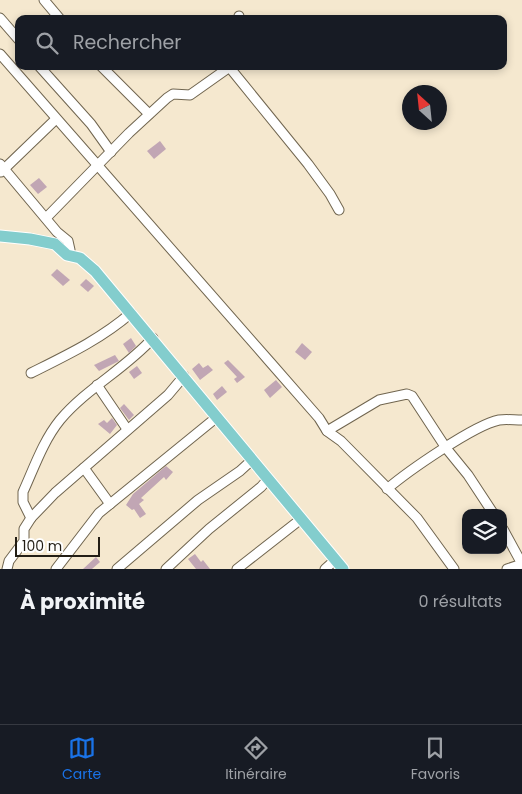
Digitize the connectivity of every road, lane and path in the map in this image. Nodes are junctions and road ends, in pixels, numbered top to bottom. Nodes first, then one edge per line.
1 (44, 0) edge
2 (57, 15) edge
3 (0, 18) edge
4 (15, 35) edge
5 (1, 58) edge
6 (43, 70) edge
7 (105, 70) edge
8 (226, 70) edge
9 (232, 70) edge
10 (149, 114) junction
11 (56, 119) junction
12 (111, 152) junction
13 (98, 166) junction
14 (1, 169) edge
15 (339, 210) dead end
16 (46, 218) junction
17 (0, 236) edge
18 (67, 255) junction
19 (131, 313) junction
20 (153, 338) junction
21 (31, 373) dead end
22 (184, 376) junction
23 (97, 385) junction
24 (217, 417) junction
25 (522, 420) edge
26 (127, 429) junction
27 (327, 431) junction
28 (446, 448) junction
29 (252, 460) junction
30 (84, 468) junction
31 (268, 479) junction
32 (387, 489) junction
33 (110, 504) junction
34 (490, 509) edge
35 (31, 518) junction
36 (301, 519) junction
37 (507, 536) edge
38 (339, 564) edge
39 (522, 564) edge
40 (7, 569) edge
41 (56, 569) edge
42 (117, 569) edge
43 (166, 569) edge
44 (237, 569) edge
45 (325, 569) edge
46 (454, 569) edge
47 (508, 569) edge

1 - 2 street
3 - 4 street
5 - 11 street
6 - 12 street
7 - 10 street
8 - 10 street
9 - 15 street
10 - 12 street
11 - 13 street
11 - 14 street
12 - 13 street
13 - 16 street
13 - 27 street
14 - 16 street
16 - 18 street
17 - 18 main road
18 - 19 main road
19 - 20 main road
19 - 21 street
20 - 22 main road
20 - 23 street
22 - 24 main road
22 - 26 street
23 - 26 street
23 - 35 street
24 - 29 main road
24 - 33 street
25 - 28 street
26 - 30 street
27 - 28 street
27 - 32 street
28 - 32 street
28 - 34 street
29 - 31 main road
29 - 42 street
30 - 33 street
30 - 35 street
31 - 36 main road
31 - 43 street
32 - 46 street
33 - 41 street
35 - 40 street
36 - 38 main road
36 - 44 street
37 - 39 street
38 - 45 street
39 - 47 street

